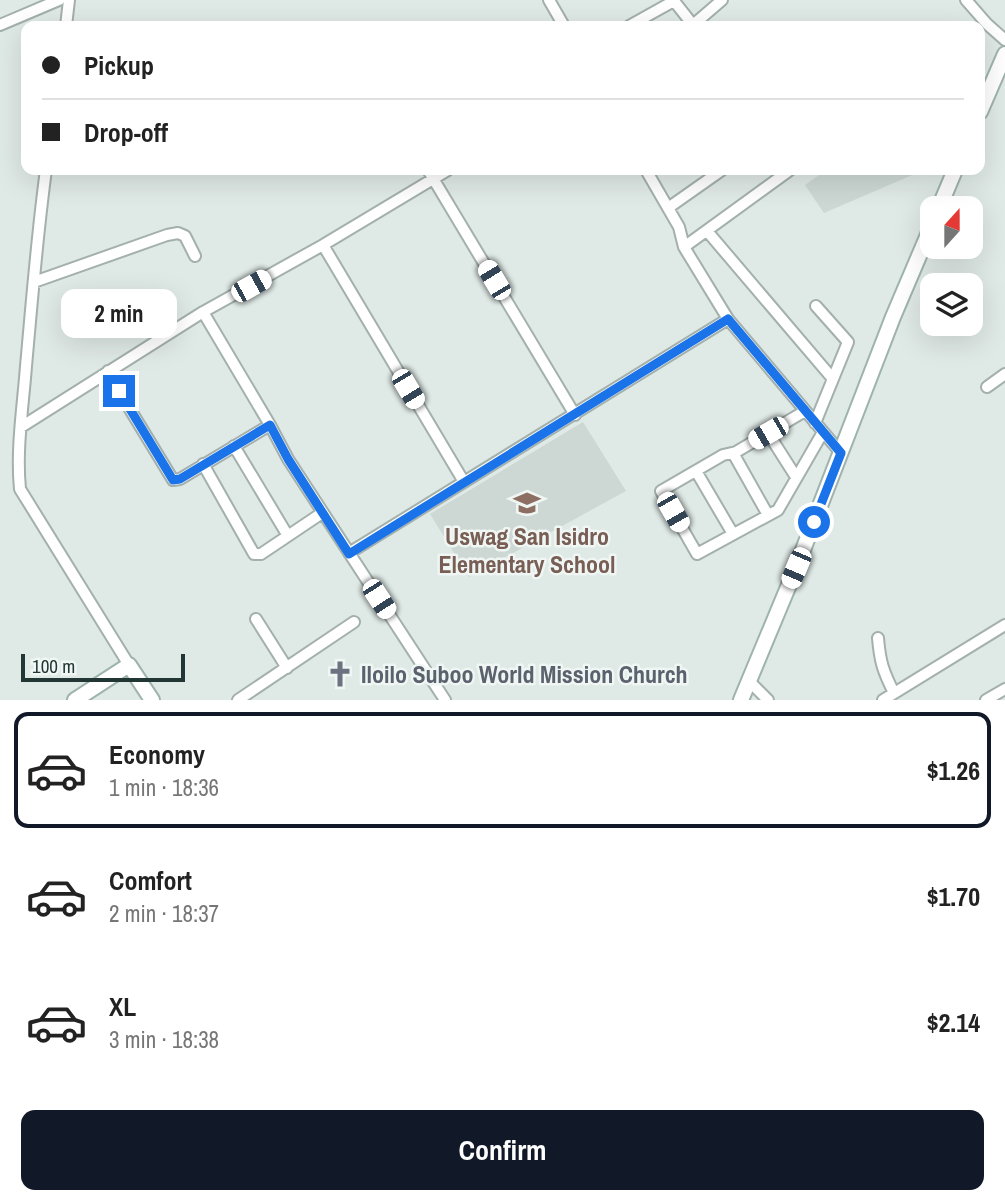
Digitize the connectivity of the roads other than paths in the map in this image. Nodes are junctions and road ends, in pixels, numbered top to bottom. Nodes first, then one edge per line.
1 (59, 0) edge
2 (69, 0) edge
3 (549, 0) edge
4 (722, 0) edge
5 (966, 0) edge
6 (66, 21) edge
7 (561, 21) edge
8 (638, 21) edge
9 (689, 21) edge
10 (699, 21) edge
11 (984, 21) edge
12 (985, 23) edge
13 (0, 25) edge
14 (1005, 40) edge
15 (1005, 54) edge
16 (985, 100) edge
17 (45, 175) edge
18 (428, 175) edge
19 (431, 175) edge
20 (649, 175) edge
21 (715, 175) edge
22 (783, 175) edge
23 (953, 175) edge
24 (944, 196) edge
25 (668, 208) junction
26 (707, 231) junction
27 (323, 244) junction
28 (684, 247) junction
29 (920, 254) edge
30 (195, 256) dead end
31 (34, 282) junction
32 (816, 306) dead end
33 (203, 312) junction
34 (728, 319) junction
35 (108, 371) junction
36 (1005, 374) edge
37 (833, 379) junction
38 (987, 387) dead end
39 (805, 411) junction
40 (575, 415) junction
41 (815, 423) junction
42 (270, 425) junction
43 (21, 427) junction
44 (823, 432) junction
45 (768, 433) junction
46 (234, 446) junction
47 (733, 453) junction
48 (841, 453) junction
49 (203, 464) junction
50 (696, 471) junction
51 (796, 477) junction
52 (464, 482) junction
53 (322, 513) junction
54 (768, 515) junction
55 (733, 534) junction
56 (288, 536) junction
57 (349, 554) junction
58 (256, 619) dead end
59 (354, 622) dead end
60 (1005, 625) edge
61 (878, 638) dead end
62 (128, 665) junction
63 (287, 668) junction
64 (748, 681) junction
65 (1005, 689) edge
66 (894, 693) junction
67 (442, 699) edge
68 (75, 700) edge
69 (152, 700) edge
70 (238, 700) edge
71 (741, 700) edge
72 (768, 700) edge
73 (883, 700) edge
74 (986, 700) edge

1 - 13 street
2 - 6 street
3 - 7 street
4 - 10 street
5 - 11 street
8 - 9 street
12 - 14 street
15 - 16 street
17 - 31 street
18 - 27 street
19 - 40 street
20 - 25 street
21 - 25 street
22 - 26 street
23 - 24 street
25 - 28 street
26 - 28 street
26 - 37 street
27 - 33 street
27 - 52 street
28 - 34 street
29 - 48 street
30 - 31 street
31 - 43 street
32 - 37 street
33 - 35 street
33 - 42 street
34 - 39 street
34 - 40 street
35 - 43 street
35 - 49 street
36 - 38 street
37 - 41 street
39 - 41 street
39 - 45 street
40 - 52 street
41 - 44 street
42 - 46 street
42 - 53 street
43 - 62 street
44 - 48 street
44 - 51 street
45 - 47 street
45 - 51 street
46 - 49 street
46 - 56 street
47 - 50 street
47 - 54 street
48 - 64 street
49 - 56 street
50 - 55 street
50 - 55 street
51 - 54 street
52 - 57 street
53 - 56 street
53 - 57 street
54 - 55 street
57 - 67 street
58 - 63 street
59 - 63 street
60 - 66 street
61 - 66 street
62 - 68 street
62 - 69 street
63 - 70 street
64 - 71 street
64 - 72 street
65 - 74 street
66 - 73 street

